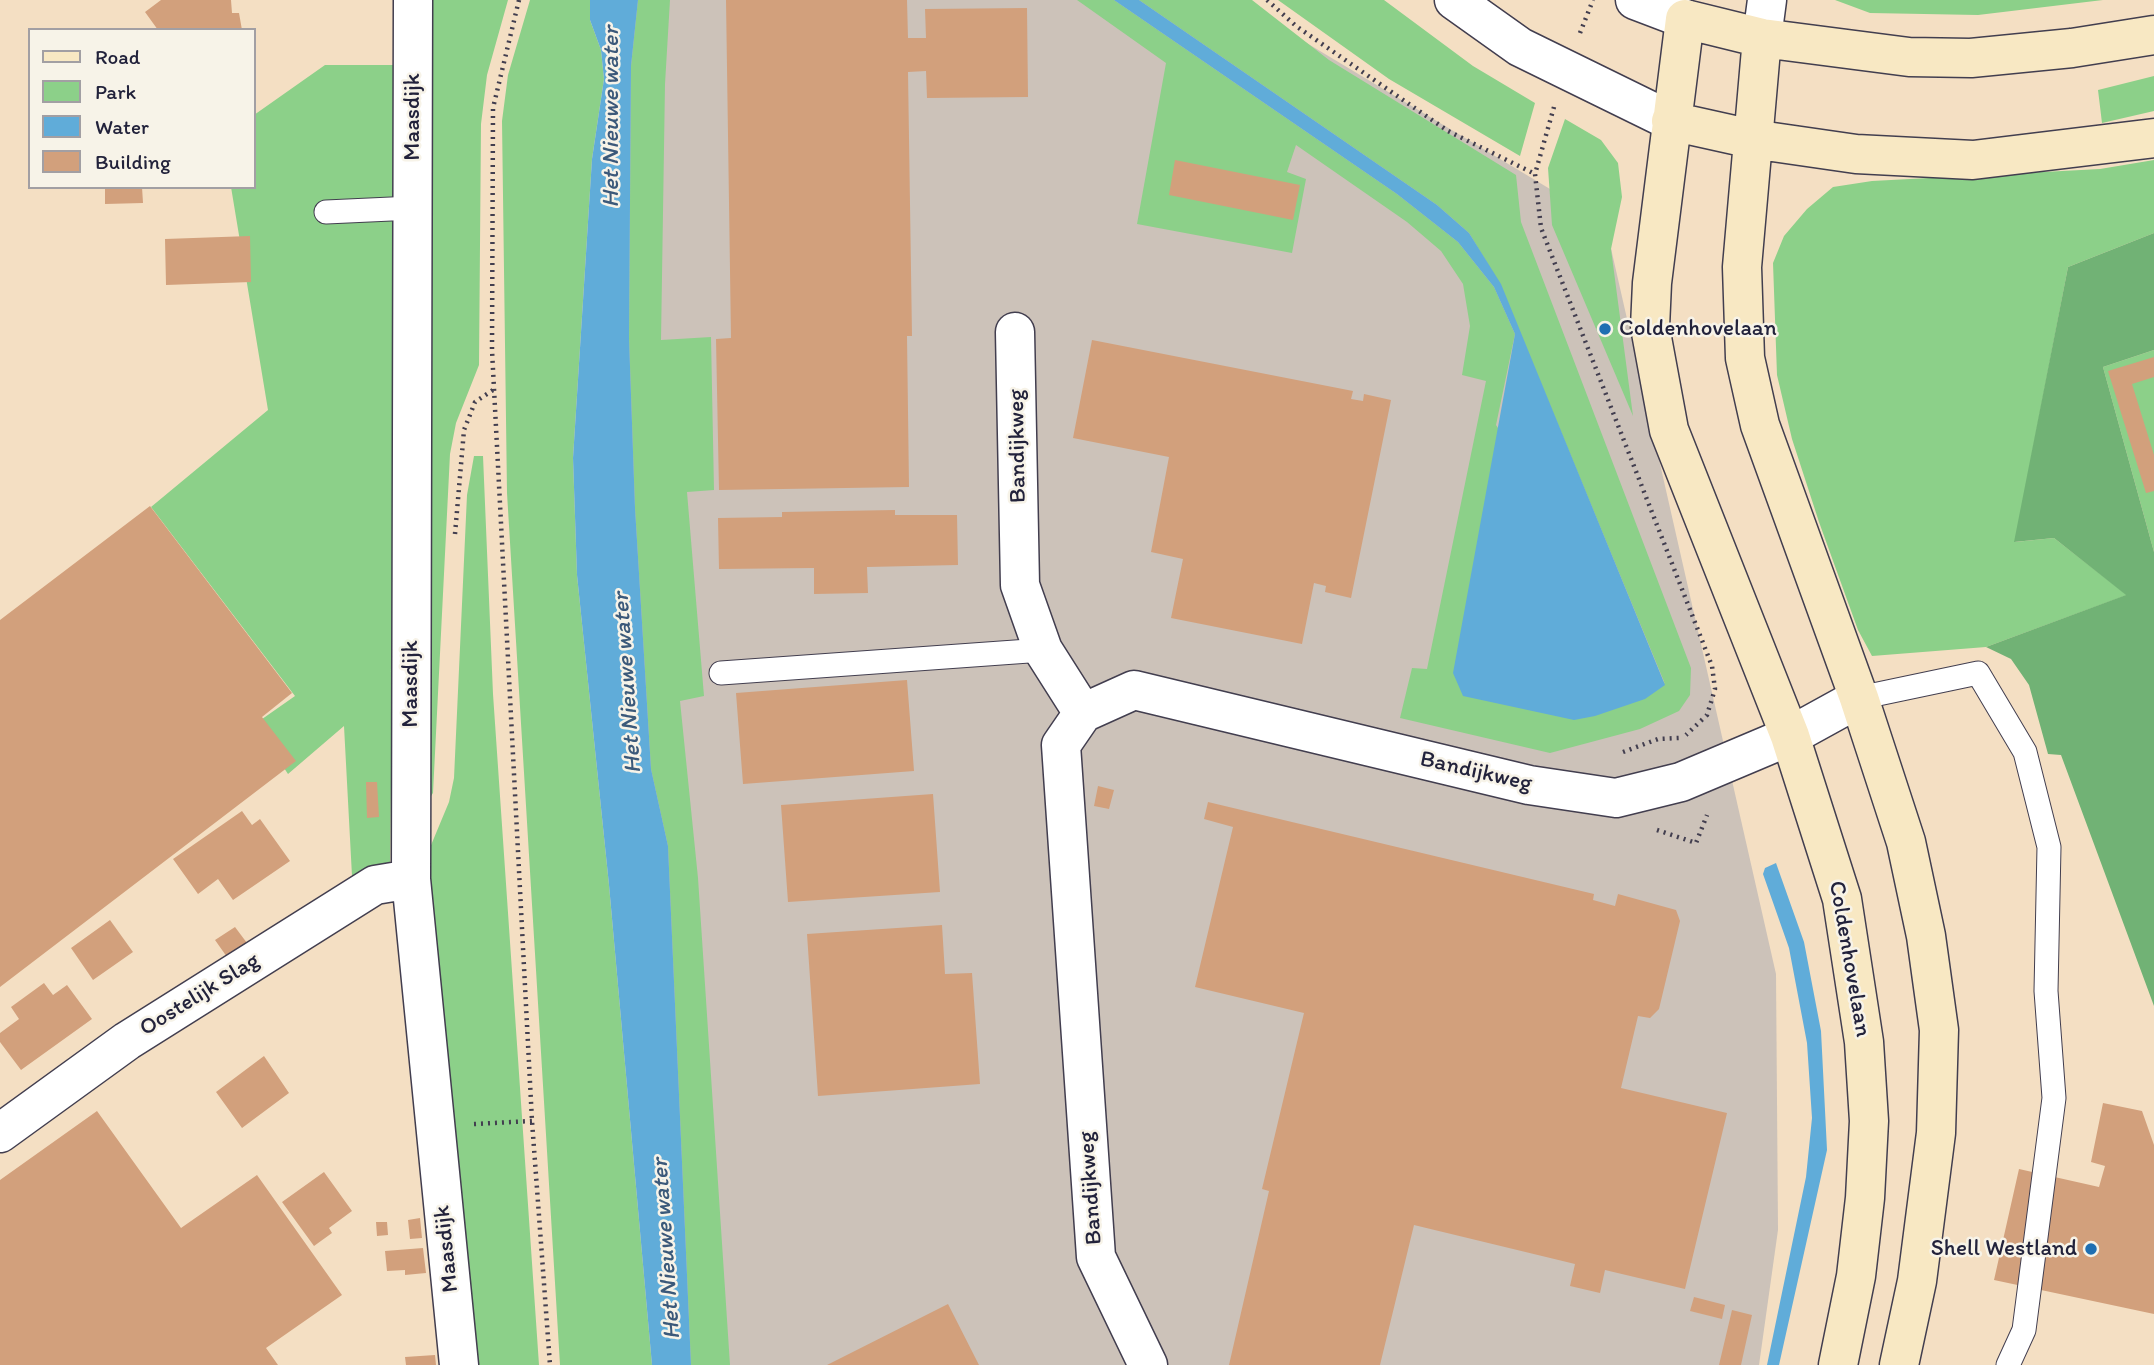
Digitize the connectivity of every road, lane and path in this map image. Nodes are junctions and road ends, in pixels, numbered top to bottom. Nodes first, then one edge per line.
1 (413, 0) edge
2 (519, 0) edge
3 (1267, 0) edge
4 (1454, 0) edge
5 (1635, 0) edge
6 (1767, 0) edge
7 (1688, 9) edge
8 (2154, 35) edge
9 (1762, 38) junction
10 (1671, 121) junction
11 (2154, 138) edge
12 (1752, 139) junction
13 (413, 208) junction
14 (326, 212) dead end
15 (1015, 331) dead end
16 (1043, 650) junction
17 (721, 673) dead end
18 (1859, 698) junction
19 (1083, 713) junction
20 (1790, 736) junction
21 (1683, 738) dead end
22 (411, 879) junction
23 (532, 1121) junction
24 (435, 1126) junction
25 (0, 1133) edge
26 (459, 1365) edge
27 (550, 1365) edge
28 (1149, 1365) edge
29 (1838, 1365) edge
30 (1899, 1365) edge
31 (2008, 1365) edge

1 - 13 street, Maasdijk
2 - 23 path
3 - 21 path
4 - 10 street
5 - 7 street
6 - 9 street
7 - 9 main road
7 - 10 main road, Coldenhovelaan
8 - 9 main road
9 - 12 main road
10 - 12 main road
10 - 20 main road, Coldenhovelaan
11 - 12 main road
12 - 18 main road
13 - 14 lane
13 - 22 street, Maasdijk
15 - 16 street, Bandijkweg
16 - 17 lane
16 - 19 street, Bandijkweg
18 - 20 street, Bandijkweg
18 - 30 main road
18 - 31 lane
19 - 20 street, Bandijkweg
19 - 28 street, Bandijkweg
20 - 29 main road, Coldenhovelaan
22 - 24 street, Maasdijk
22 - 25 street, Oostelijk Slag
23 - 24 path
23 - 27 path
24 - 26 street, Maasdijk

